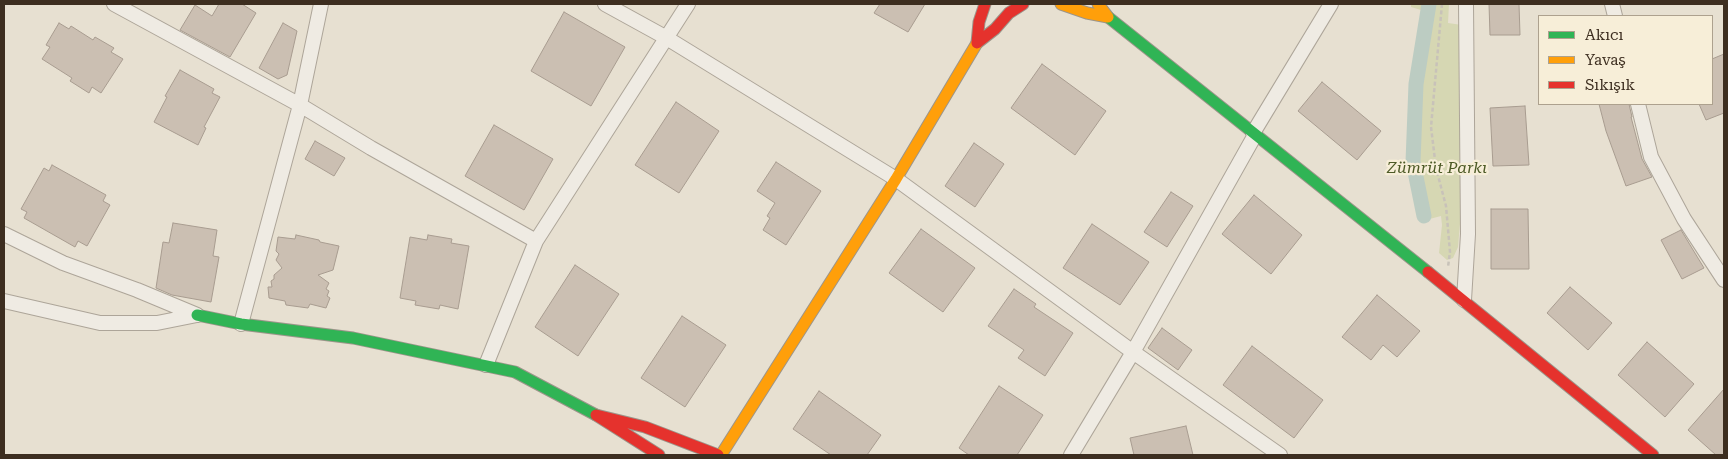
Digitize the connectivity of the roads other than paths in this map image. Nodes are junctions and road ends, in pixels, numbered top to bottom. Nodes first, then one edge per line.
1 (114, 4) edge
2 (321, 4) edge
3 (605, 4) edge
4 (688, 4) edge
5 (984, 4) edge
6 (1022, 4) edge
7 (1061, 4) edge
8 (1098, 4) edge
9 (1331, 4) edge
10 (1466, 4) edge
11 (1108, 17) junction
12 (665, 38) junction
13 (977, 43) junction
14 (300, 104) junction
15 (1638, 105) edge
16 (1254, 134) junction
17 (896, 179) junction
18 (4, 234) edge
19 (536, 241) junction
20 (1724, 280) edge
21 (4, 300) edge
22 (1464, 300) junction
23 (197, 315) junction
24 (241, 324) junction
25 (1133, 352) junction
26 (486, 365) junction
27 (596, 415) junction
28 (659, 455) edge
29 (720, 455) edge
30 (1071, 455) edge
31 (1280, 455) edge
32 (1653, 455) edge

1 - 14 street
2 - 14 street
3 - 12 street
4 - 12 street
5 - 13 street
6 - 13 street
7 - 11 street
8 - 11 street
9 - 16 street
10 - 22 street
11 - 16 street
12 - 17 street
12 - 19 street
13 - 17 street
14 - 19 street
14 - 24 street
15 - 20 street
16 - 22 street
16 - 25 street
17 - 25 street
17 - 29 street
18 - 23 street
19 - 26 street
21 - 23 street
22 - 32 street
23 - 24 street
24 - 26 street
25 - 30 street
25 - 31 street
26 - 27 street
27 - 28 street
27 - 29 street

